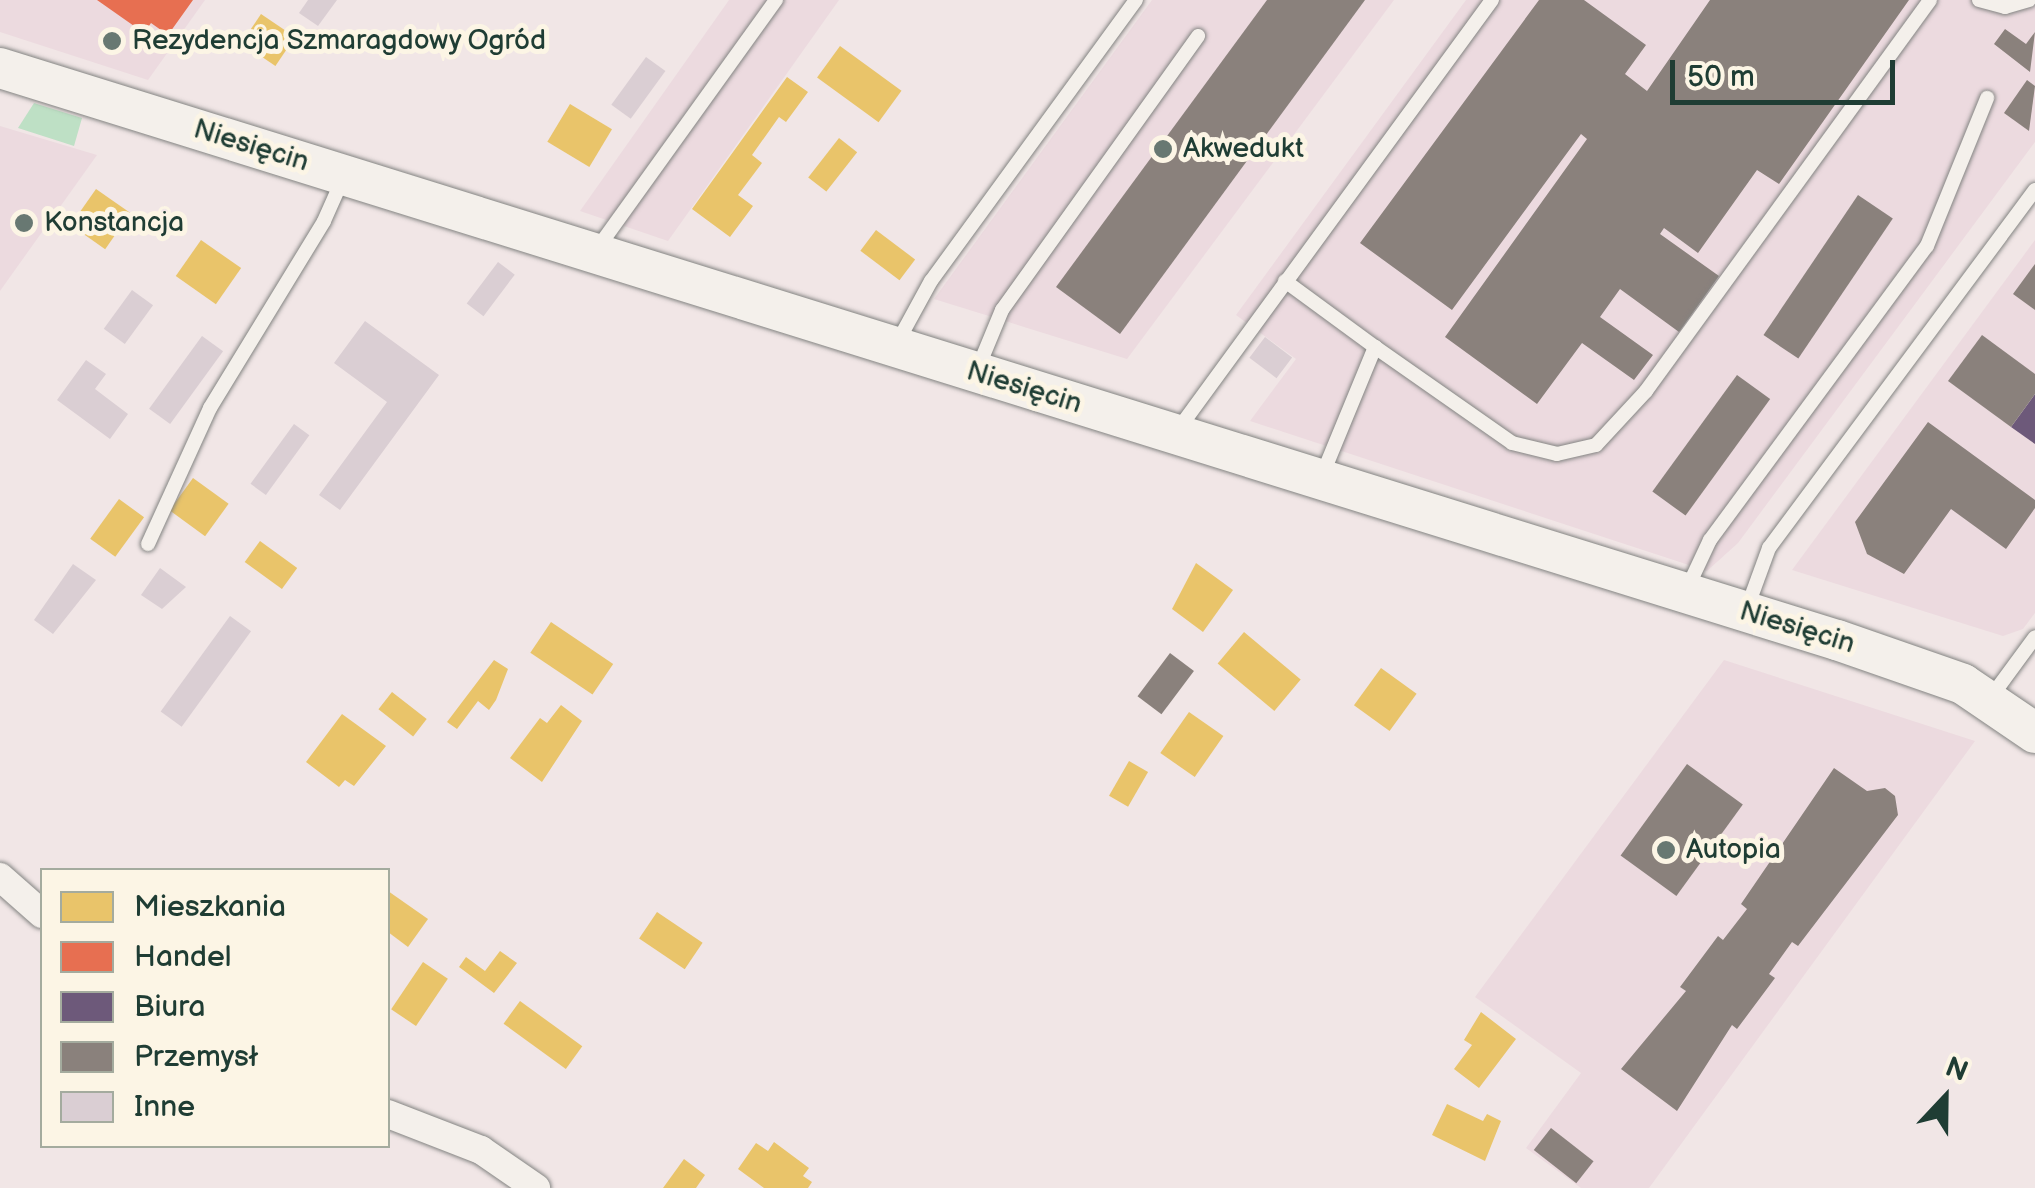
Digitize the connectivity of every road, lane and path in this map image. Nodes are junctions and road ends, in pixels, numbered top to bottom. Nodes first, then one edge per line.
1 (776, 0) edge
2 (1136, 0) edge
3 (1492, 0) edge
4 (1930, 0) edge
5 (1979, 0) edge
6 (2029, 0) edge
7 (1198, 36) dead end
8 (0, 68) edge
9 (1987, 98) dead end
10 (344, 175) junction
11 (2035, 190) edge
12 (593, 253) junction
13 (1285, 281) junction
14 (1376, 347) junction
15 (894, 350) junction
16 (976, 374) junction
17 (1174, 434) junction
18 (1320, 480) junction
19 (148, 544) dead end
20 (1686, 594) junction
21 (1746, 612) junction
22 (2035, 637) edge
23 (1990, 697) junction
24 (2035, 733) edge
25 (0, 877) edge
26 (40, 912) edge
27 (390, 1115) edge
28 (536, 1188) edge

1 - 12 lane
2 - 15 lane
3 - 13 lane
4 - 14 lane
5 - 6 lane
7 - 16 lane
8 - 10 street, Niesięcin
9 - 20 lane
10 - 12 street, Niesięcin
10 - 19 lane
11 - 21 lane
12 - 15 street, Niesięcin
13 - 14 lane
13 - 17 lane
14 - 18 lane
15 - 16 street, Niesięcin
16 - 17 street, Niesięcin
17 - 18 street, Niesięcin
18 - 20 street, Niesięcin
20 - 21 street, Niesięcin
21 - 23 street, Niesięcin
22 - 23 lane
23 - 24 street, Niesięcin
25 - 26 street
27 - 28 street

